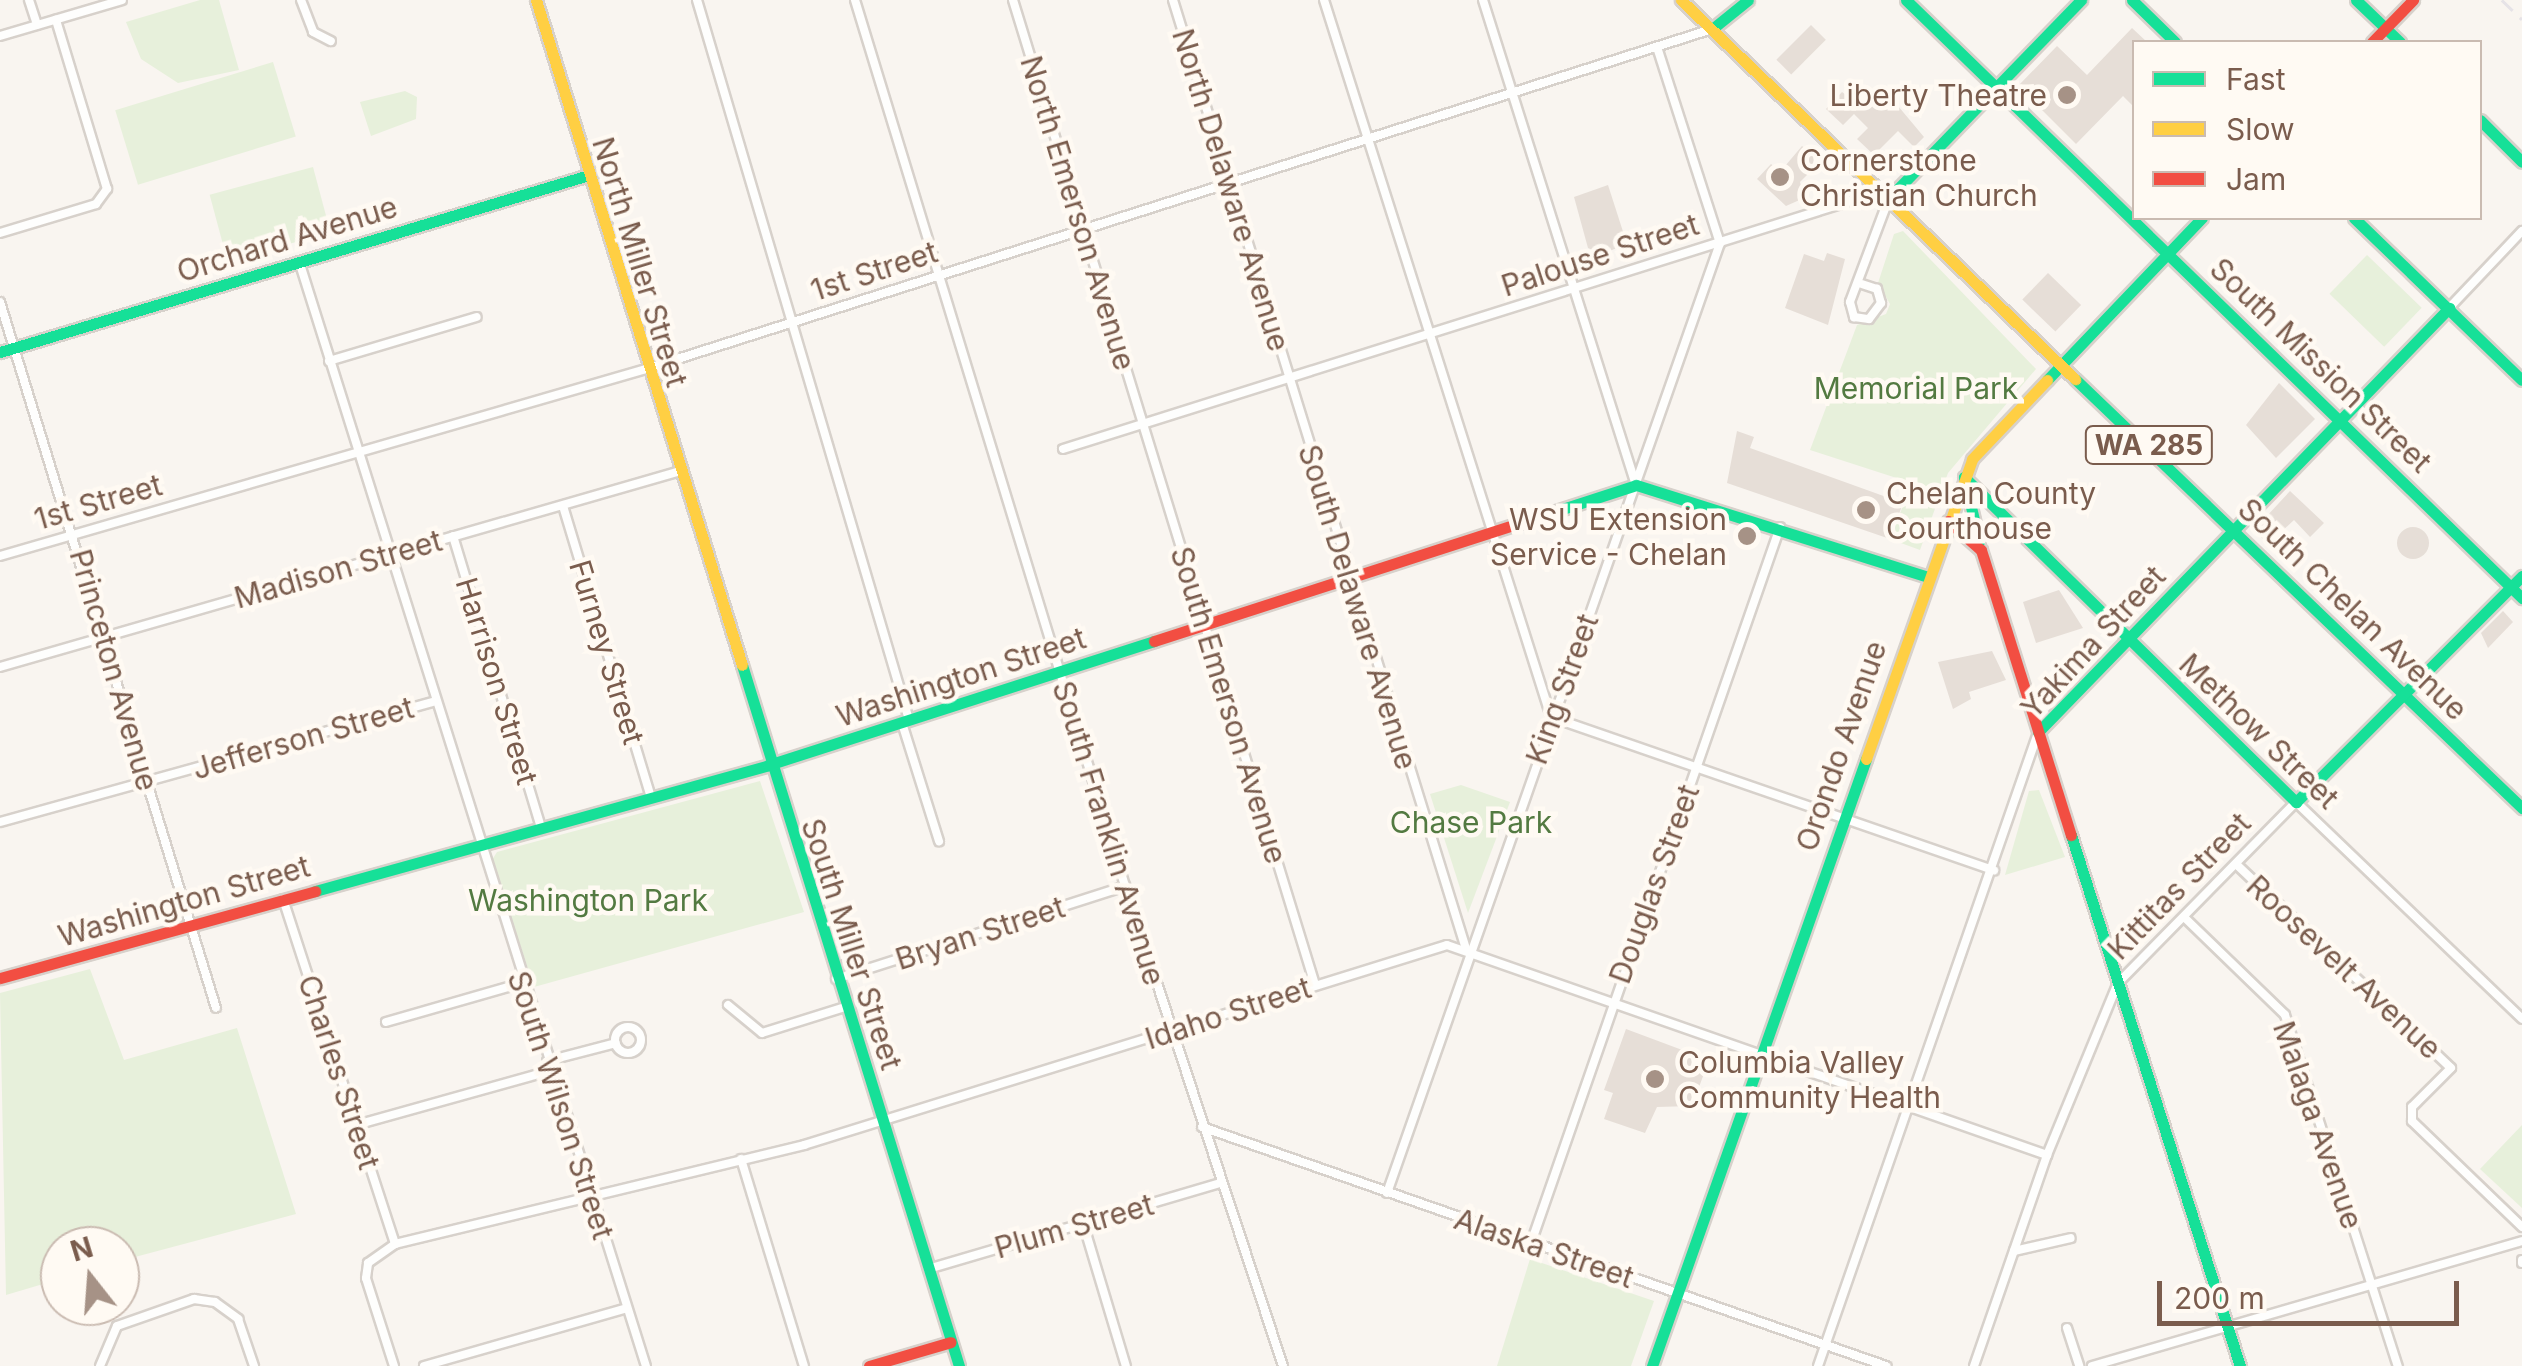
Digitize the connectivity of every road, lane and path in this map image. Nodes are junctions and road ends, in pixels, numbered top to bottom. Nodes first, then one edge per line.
1 (29, 0) edge
2 (122, 0) edge
3 (301, 0) edge
4 (536, 0) edge
5 (697, 0) edge
6 (854, 0) edge
7 (1014, 0) edge
8 (1174, 0) edge
9 (1324, 0) edge
10 (1483, 0) edge
11 (1681, 0) edge
12 (1748, 0) edge
13 (1906, 0) edge
14 (2081, 0) edge
15 (2132, 0) edge
16 (2356, 0) edge
17 (2413, 0) edge
18 (56, 20) junction
19 (36, 25) junction
20 (2386, 28) junction
21 (1712, 30) junction
22 (0, 36) edge
23 (331, 40) dead end
24 (2173, 40) edge
25 (2374, 40) edge
26 (2398, 40) edge
27 (1657, 47) junction
28 (1997, 87) junction
29 (1513, 94) junction
30 (2482, 122) edge
31 (1368, 139) junction
32 (2522, 162) edge
33 (588, 175) junction
34 (1229, 183) junction
35 (1889, 198) junction
36 (2132, 217) edge
37 (2135, 220) edge
38 (2200, 220) edge
39 (2356, 220) edge
40 (1084, 230) junction
41 (0, 232) edge
42 (2522, 232) edge
43 (1720, 243) junction
44 (2168, 252) junction
45 (298, 261) junction
46 (938, 277) junction
47 (1862, 284) junction
48 (1574, 290) junction
49 (0, 302) edge
50 (2449, 308) junction
51 (476, 318) dead end
52 (795, 322) junction
53 (1432, 335) junction
54 (14, 347) junction
55 (0, 352) edge
56 (329, 361) junction
57 (2063, 361) junction
58 (646, 369) junction
59 (1288, 379) junction
60 (2522, 380) edge
61 (2342, 415) junction
62 (1143, 426) junction
63 (1063, 450) dead end
64 (357, 454) junction
65 (677, 472) junction
66 (1964, 477) junction
67 (1636, 484) junction
68 (563, 506) junction
69 (1948, 521) junction
70 (1780, 527) junction
71 (2236, 529) junction
72 (1492, 530) junction
73 (75, 534) junction
74 (454, 536) junction
75 (696, 538) joint
76 (1981, 550) junction
77 (387, 554) junction
78 (0, 556) edge
79 (2522, 576) edge
80 (1349, 577) junction
81 (1927, 578) junction
82 (2509, 586) junction
83 (2522, 598) edge
84 (1204, 625) junction
85 (103, 636) junction
86 (2126, 638) junction
87 (0, 667) edge
88 (1058, 672) junction
89 (2402, 692) junction
90 (433, 702) junction
91 (1551, 716) junction
92 (906, 722) junction
93 (2038, 732) junction
94 (768, 765) junction
95 (1696, 766) junction
96 (145, 782) junction
97 (650, 798) junction
98 (2296, 802) junction
99 (2522, 808) edge
100 (1843, 815) junction
101 (0, 822) edge
102 (541, 827) junction
103 (939, 841) dead end
104 (477, 845) junction
105 (2236, 864) junction
106 (1994, 870) junction
107 (1125, 886) junction
108 (283, 899) junction
109 (2185, 918) junction
110 (189, 925) junction
111 (1466, 949) junction
112 (0, 978) edge
113 (836, 978) junction
114 (522, 983) junction
115 (2118, 984) junction
116 (1315, 985) junction
117 (1611, 1004) junction
118 (728, 1005) dead end
119 (216, 1008) dead end
120 (845, 1008) junction
121 (2522, 1019) edge
122 (386, 1022) dead end
123 (1171, 1031) junction
124 (616, 1043) dead end
125 (1762, 1056) junction
126 (549, 1066) junction
127 (1910, 1107) junction
128 (882, 1122) junction
129 (356, 1126) junction
130 (1202, 1128) junction
131 (2047, 1156) junction
132 (742, 1159) junction
133 (1221, 1183) junction
134 (590, 1192) junction
135 (1387, 1193) junction
136 (1083, 1224) junction
137 (2522, 1227) edge
138 (2071, 1238) dead end
139 (2522, 1241) edge
140 (1531, 1243) junction
141 (396, 1244) junction
142 (2014, 1251) junction
143 (928, 1269) junction
144 (2371, 1284) junction
145 (1677, 1294) junction
146 (627, 1308) junction
147 (2227, 1326) junction
148 (2067, 1328) dead end
149 (951, 1342) junction
150 (1826, 1345) junction
151 (100, 1366) edge
152 (254, 1366) edge
153 (394, 1366) edge
154 (424, 1366) edge
155 (646, 1366) edge
156 (804, 1366) edge
157 (869, 1366) edge
158 (959, 1366) edge
159 (1126, 1366) edge
160 (1283, 1366) edge
161 (1652, 1366) edge
162 (1818, 1366) edge
163 (1886, 1366) edge
164 (1974, 1366) edge
165 (2078, 1366) edge
166 (2092, 1366) edge
167 (2240, 1366) edge
168 (2398, 1366) edge

1 - 19 street
2 - 18 street
3 - 23 street
4 - 33 street, North Miller Street
5 - 52 street
6 - 46 street, South Franklin Avenue
7 - 40 street, North Emerson Avenue
8 - 34 street, North Delaware Avenue
9 - 31 street
10 - 29 street
11 - 21 street, WA 285
12 - 21 street, 1st Street
13 - 28 street, South Mission Street
14 - 28 street
15 - 24 street
16 - 20 street
17 - 20 street
18 - 19 street
18 - 41 street
19 - 22 street
20 - 25 street
20 - 26 street
21 - 27 street, 1st Street
21 - 35 street, WA 285
27 - 29 street, 1st Street
27 - 43 street
28 - 35 street
28 - 36 street, South Mission Street
29 - 31 street, 1st Street
29 - 48 street
30 - 32 street
31 - 34 street, 1st Street
31 - 53 street
33 - 45 street, Orchard Avenue
33 - 58 street, North Miller Street
34 - 40 street, 1st Street
34 - 59 street, North Delaware Avenue
35 - 43 street, Palouse Street
35 - 47 street
35 - 57 street, South Chelan Avenue / WA 285
37 - 44 street, South Mission Street
38 - 44 street, Orondo Avenue
39 - 50 street
40 - 46 street, 1st Street
40 - 62 street, North Emerson Avenue
42 - 50 street, Yakima Street
43 - 48 street, Palouse Street
43 - 67 street, King Street
44 - 57 street, Orondo Avenue
44 - 61 street, South Mission Street
45 - 54 street, Orchard Avenue
45 - 56 street, South Wilson Street
46 - 52 street, 1st Street
46 - 88 street, South Franklin Avenue
47 - 47 street
48 - 53 street, Palouse Street
48 - 67 street
49 - 54 street, Princeton Avenue
50 - 60 street
50 - 61 street, Yakima Street
51 - 56 street
52 - 58 street, 1st Street
52 - 92 street
53 - 59 street, Palouse Street
53 - 72 street
54 - 55 street, Orchard Avenue
54 - 73 street, Princeton Avenue
56 - 64 street, South Wilson Street
57 - 66 street, Orondo Avenue
57 - 71 street, South Chelan Avenue / WA 285
58 - 64 street, 1st Street
58 - 65 street, North Miller Street
59 - 62 street, Palouse Street
59 - 80 street, South Delaware Avenue
61 - 71 street, Yakima Street
61 - 82 street, South Mission Street
62 - 63 street, Palouse Street
62 - 84 street, South Emerson Avenue
64 - 73 street, 1st Street
64 - 77 street, South Wilson Street
65 - 68 street, Madison Street
65 - 75 street, North Miller Street
66 - 69 street, Orondo Avenue
66 - 76 street
66 - 86 street, Methow Street
67 - 70 street
67 - 72 street, Washington Street
67 - 91 street, King Street
68 - 74 street, Madison Street
68 - 97 street, Furney Street
69 - 76 street
69 - 81 street, Orondo Avenue
70 - 81 street
70 - 95 street, Douglas Street
71 - 86 street, Yakima Street
71 - 89 street, South Chelan Avenue / WA 285
72 - 80 street, Washington Street
72 - 91 street
73 - 78 street, 1st Street
73 - 85 street, Princeton Avenue
74 - 77 street, Madison Street
74 - 102 street, Harrison Street
75 - 94 street, South Miller Street
76 - 93 street
77 - 85 street, Madison Street
77 - 90 street, South Wilson Street
79 - 82 street, Kittitas Street
80 - 84 street, Washington Street
80 - 111 street, South Delaware Avenue
81 - 100 street, Orondo Avenue
82 - 83 street, South Mission Street
82 - 89 street, Kittitas Street
84 - 88 street, Washington Street
84 - 116 street, South Emerson Avenue
85 - 87 street, Madison Street
85 - 96 street, Princeton Avenue
86 - 93 street, Yakima Street
86 - 98 street, Methow Street
88 - 92 street, Washington Street
88 - 107 street, South Franklin Avenue
89 - 98 street, Kittitas Street
89 - 99 street, South Chelan Avenue / WA 285
90 - 96 street, Jefferson Street
90 - 104 street, South Wilson Street
91 - 95 street
91 - 111 street, King Street
92 - 94 street, Washington Street
92 - 103 street
93 - 106 street, Yakima Street
93 - 115 street
94 - 97 street, Washington Street
94 - 113 street, South Miller Street
95 - 100 street
95 - 117 street, Douglas Street
96 - 101 street, Jefferson Street
96 - 110 street, Princeton Avenue
97 - 102 street, Washington Street
98 - 105 street, Kittitas Street
98 - 121 street, Methow Street
100 - 106 street
100 - 125 street, Orondo Avenue
102 - 104 street, Washington Street
104 - 108 street, Washington Street
104 - 114 street, South Wilson Street
105 - 109 street, Kittitas Street
105 - 137 street, Roosevelt Avenue
106 - 127 street, Yakima Street
107 - 113 street, Bryan Street
107 - 123 street, South Franklin Avenue
108 - 110 street, Washington Street
108 - 129 street, Charles Street
109 - 115 street, Kittitas Street
109 - 144 street, Malaga Avenue
110 - 112 street, Washington Street
110 - 119 street, Princeton Avenue
111 - 116 street, Idaho Street
111 - 117 street, Idaho Street
111 - 135 street, King Street
113 - 120 street, South Miller Street
114 - 122 street
114 - 126 street, South Wilson Street
115 - 131 street, Kittitas Street
115 - 147 street
116 - 123 street, Idaho Street
117 - 125 street, Idaho Street
117 - 140 street, Douglas Street
118 - 120 street
120 - 128 street, South Miller Street
123 - 128 street, Idaho Street
123 - 130 street, South Franklin Avenue
124 - 126 street
125 - 127 street, Idaho Street
125 - 145 street, Orondo Avenue
126 - 129 street
126 - 134 street, South Wilson Street
127 - 131 street, Idaho Street
127 - 150 street, Yakima Street
128 - 132 street, Idaho Street
128 - 143 street, South Miller Street
129 - 141 street, Charles Street
130 - 133 street, South Franklin Avenue
130 - 135 street, Alaska Street
131 - 142 street, Kittitas Street
132 - 134 street, Idaho Street
132 - 156 street
133 - 136 street, Plum Street
133 - 160 street, South Franklin Avenue
134 - 141 street, Idaho Street
134 - 146 street, South Wilson Street
135 - 140 street, Alaska Street
136 - 143 street, Plum Street
136 - 159 street
138 - 142 street
139 - 144 street
140 - 145 street, Alaska Street
141 - 153 street
142 - 164 street, Kittitas Street
143 - 149 street, South Miller Street
144 - 147 street
144 - 168 street, Malaga Avenue
145 - 150 street, Alaska Street
145 - 161 street, Orondo Avenue
146 - 154 street
146 - 155 street, South Wilson Street
147 - 166 street
147 - 167 street
148 - 165 street
149 - 157 street
149 - 158 street, South Miller Street
150 - 162 street, Yakima Street
150 - 163 street, Alaska Street
151 - 152 street

